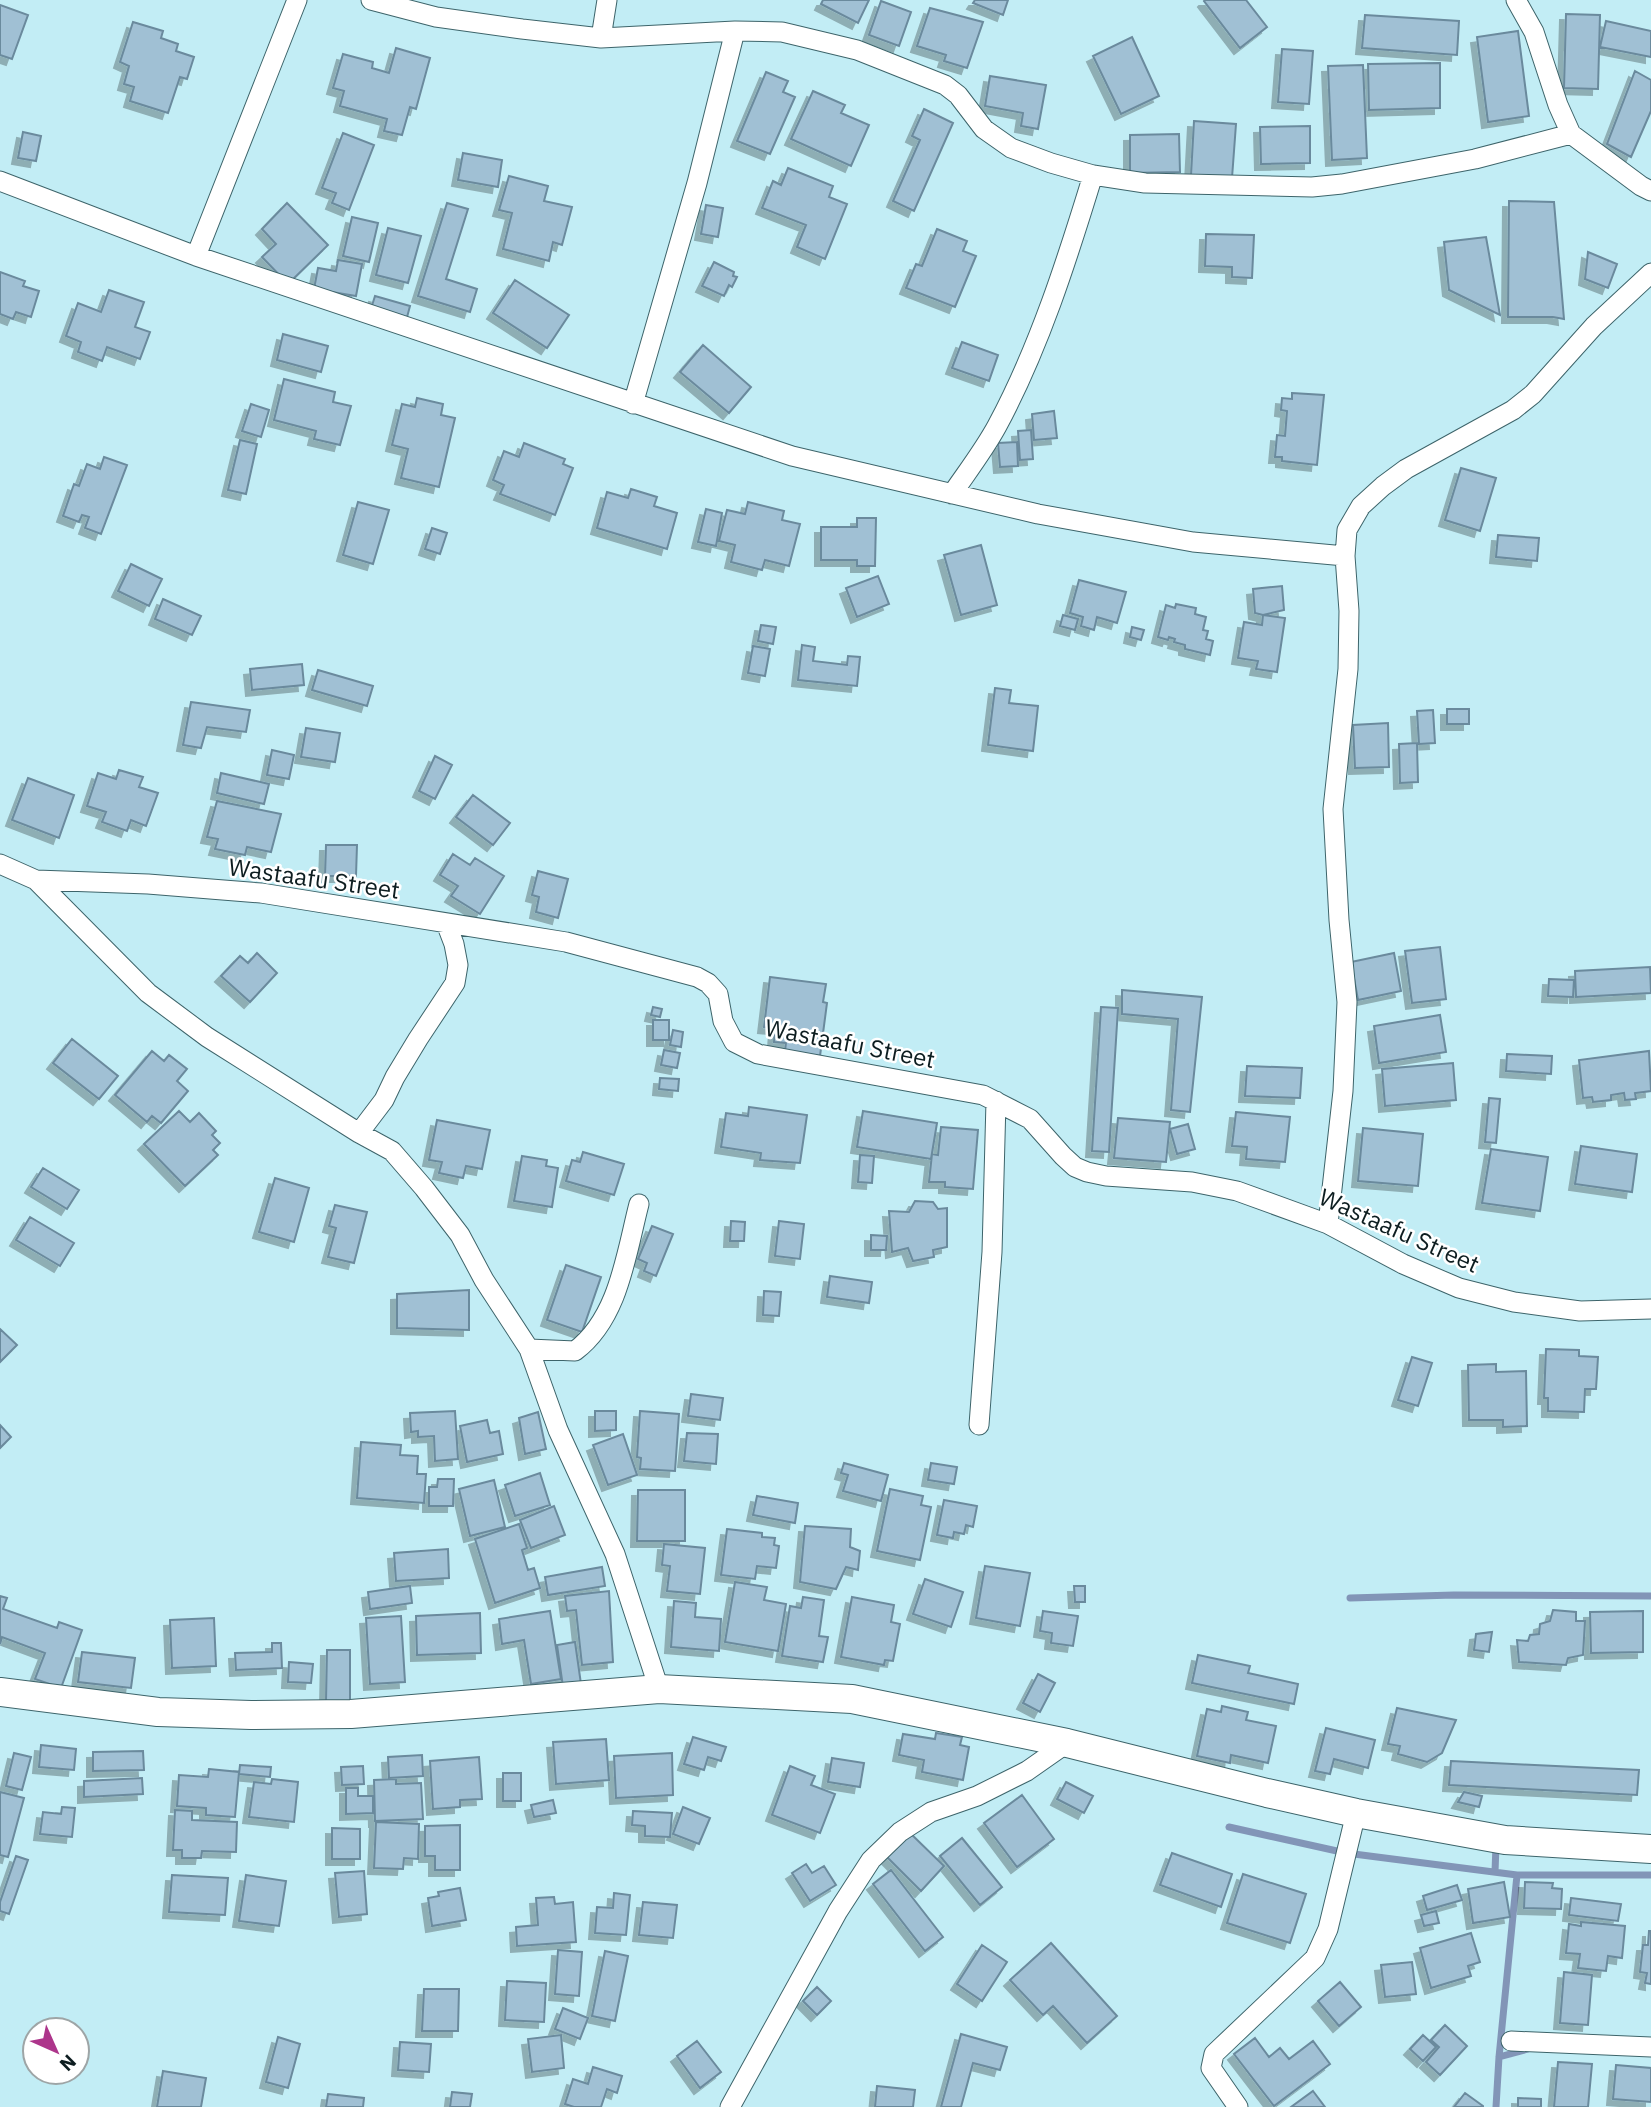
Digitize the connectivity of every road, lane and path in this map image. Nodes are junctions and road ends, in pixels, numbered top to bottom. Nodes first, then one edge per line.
1 (297, 0) edge
2 (371, 0) edge
3 (607, 0) edge
4 (1516, 0) edge
5 (735, 31) junction
6 (601, 38) junction
7 (1571, 134) junction
8 (1093, 175) junction
9 (0, 181) edge
10 (1651, 191) edge
11 (196, 256) junction
12 (1651, 273) edge
13 (634, 404) junction
14 (952, 494) junction
15 (1345, 555) junction
16 (0, 864) edge
17 (36, 880) junction
18 (446, 923) junction
19 (996, 1101) junction
20 (359, 1133) junction
21 (639, 1204) dead end
22 (1328, 1224) junction
23 (1651, 1309) edge
24 (529, 1349) junction
25 (979, 1425) dead end
26 (659, 1689) junction
27 (0, 1692) edge
28 (1067, 1743) junction
29 (1356, 1812) junction
30 (1651, 1849) edge
31 (1511, 2041) dead end
32 (1651, 2047) edge
33 (730, 2107) edge
34 (1238, 2107) edge

1 - 11 street
2 - 6 street
3 - 6 street
4 - 7 street
5 - 6 street
5 - 8 street
5 - 13 street
7 - 8 street
7 - 10 street
8 - 14 street
9 - 11 street
11 - 13 street
12 - 15 street
13 - 14 street
14 - 15 street
15 - 22 street
16 - 17 street, Wastaafu Street
17 - 18 street, Wastaafu Street
17 - 20 street
18 - 19 street, Wastaafu Street
18 - 20 street
19 - 22 street, Wastaafu Street
19 - 25 street
20 - 24 street
21 - 24 street
22 - 23 street, Wastaafu Street
24 - 26 street
26 - 27 main road
26 - 28 main road
28 - 29 main road
28 - 33 street
29 - 30 main road
29 - 34 street
31 - 32 street

